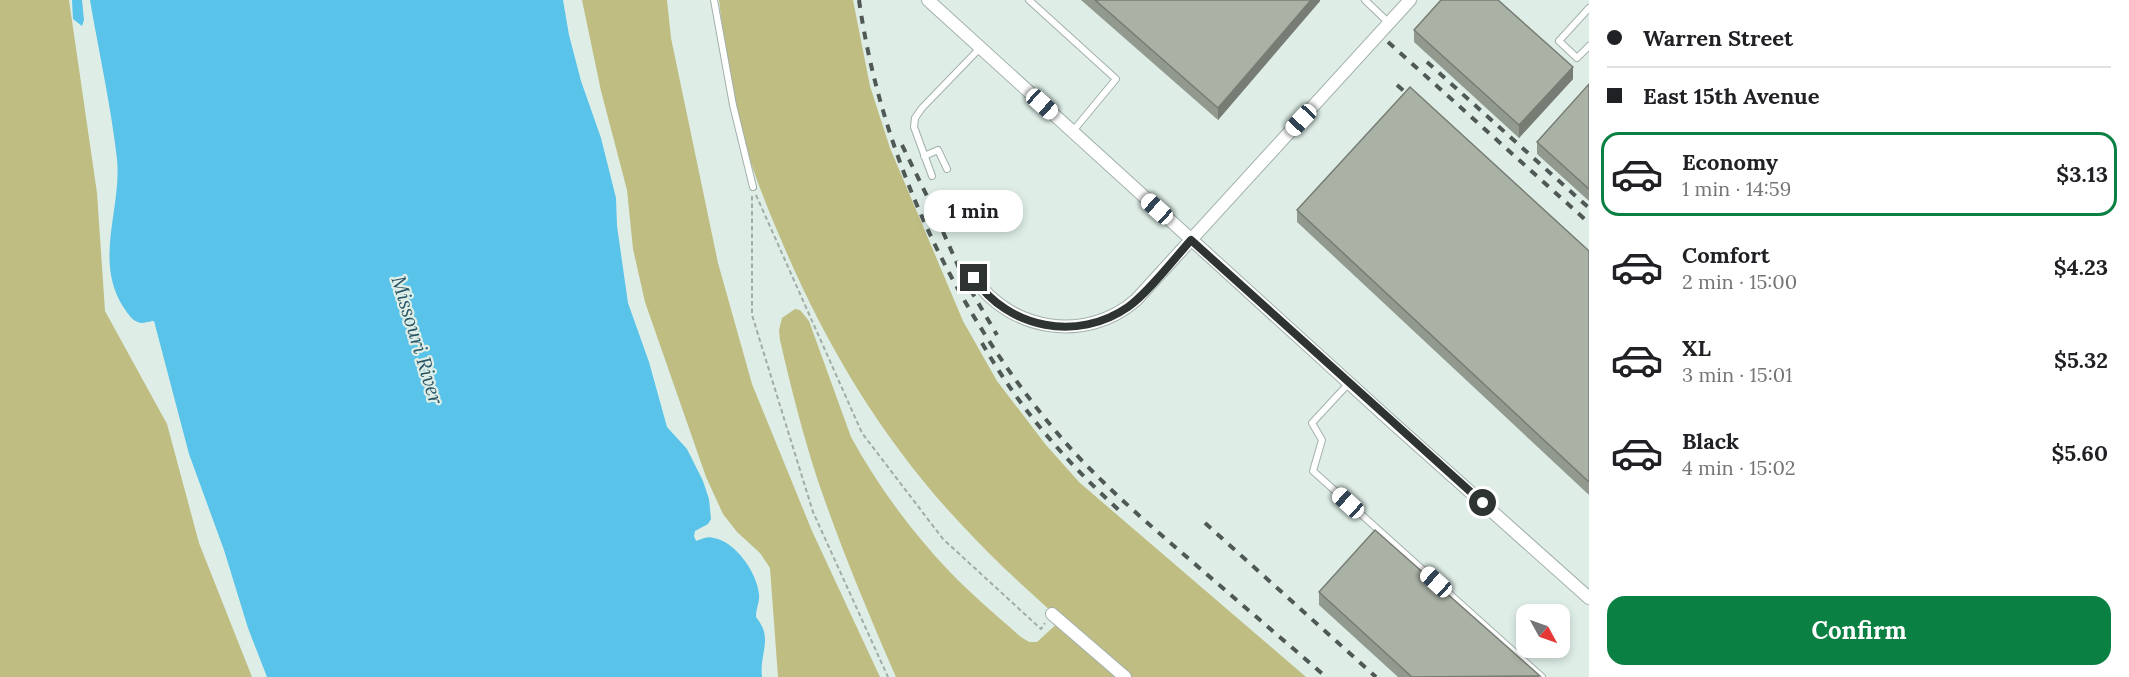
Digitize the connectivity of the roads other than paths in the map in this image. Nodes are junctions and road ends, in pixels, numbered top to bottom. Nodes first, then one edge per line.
1 (714, 0) edge
2 (928, 0) edge
3 (1029, 0) edge
4 (1365, 0) edge
5 (1410, 0) edge
6 (1589, 8) edge
7 (1389, 23) junction
8 (1589, 46) edge
9 (980, 48) junction
10 (1072, 132) junction
11 (924, 156) junction
12 (947, 169) dead end
13 (932, 176) dead end
14 (753, 187) road end
15 (1191, 240) junction
16 (974, 278) dead end
17 (1349, 383) junction
18 (1589, 598) edge
19 (1052, 614) road end
20 (1125, 677) edge
21 (1542, 677) edge

1 - 14 lane
2 - 9 street
3 - 10 lane
4 - 7 lane
5 - 7 street
6 - 8 lane
7 - 15 street
9 - 10 street
9 - 11 lane
10 - 15 street
11 - 12 lane
11 - 13 lane
15 - 16 street
15 - 17 street
17 - 18 street
17 - 21 lane
19 - 20 street

